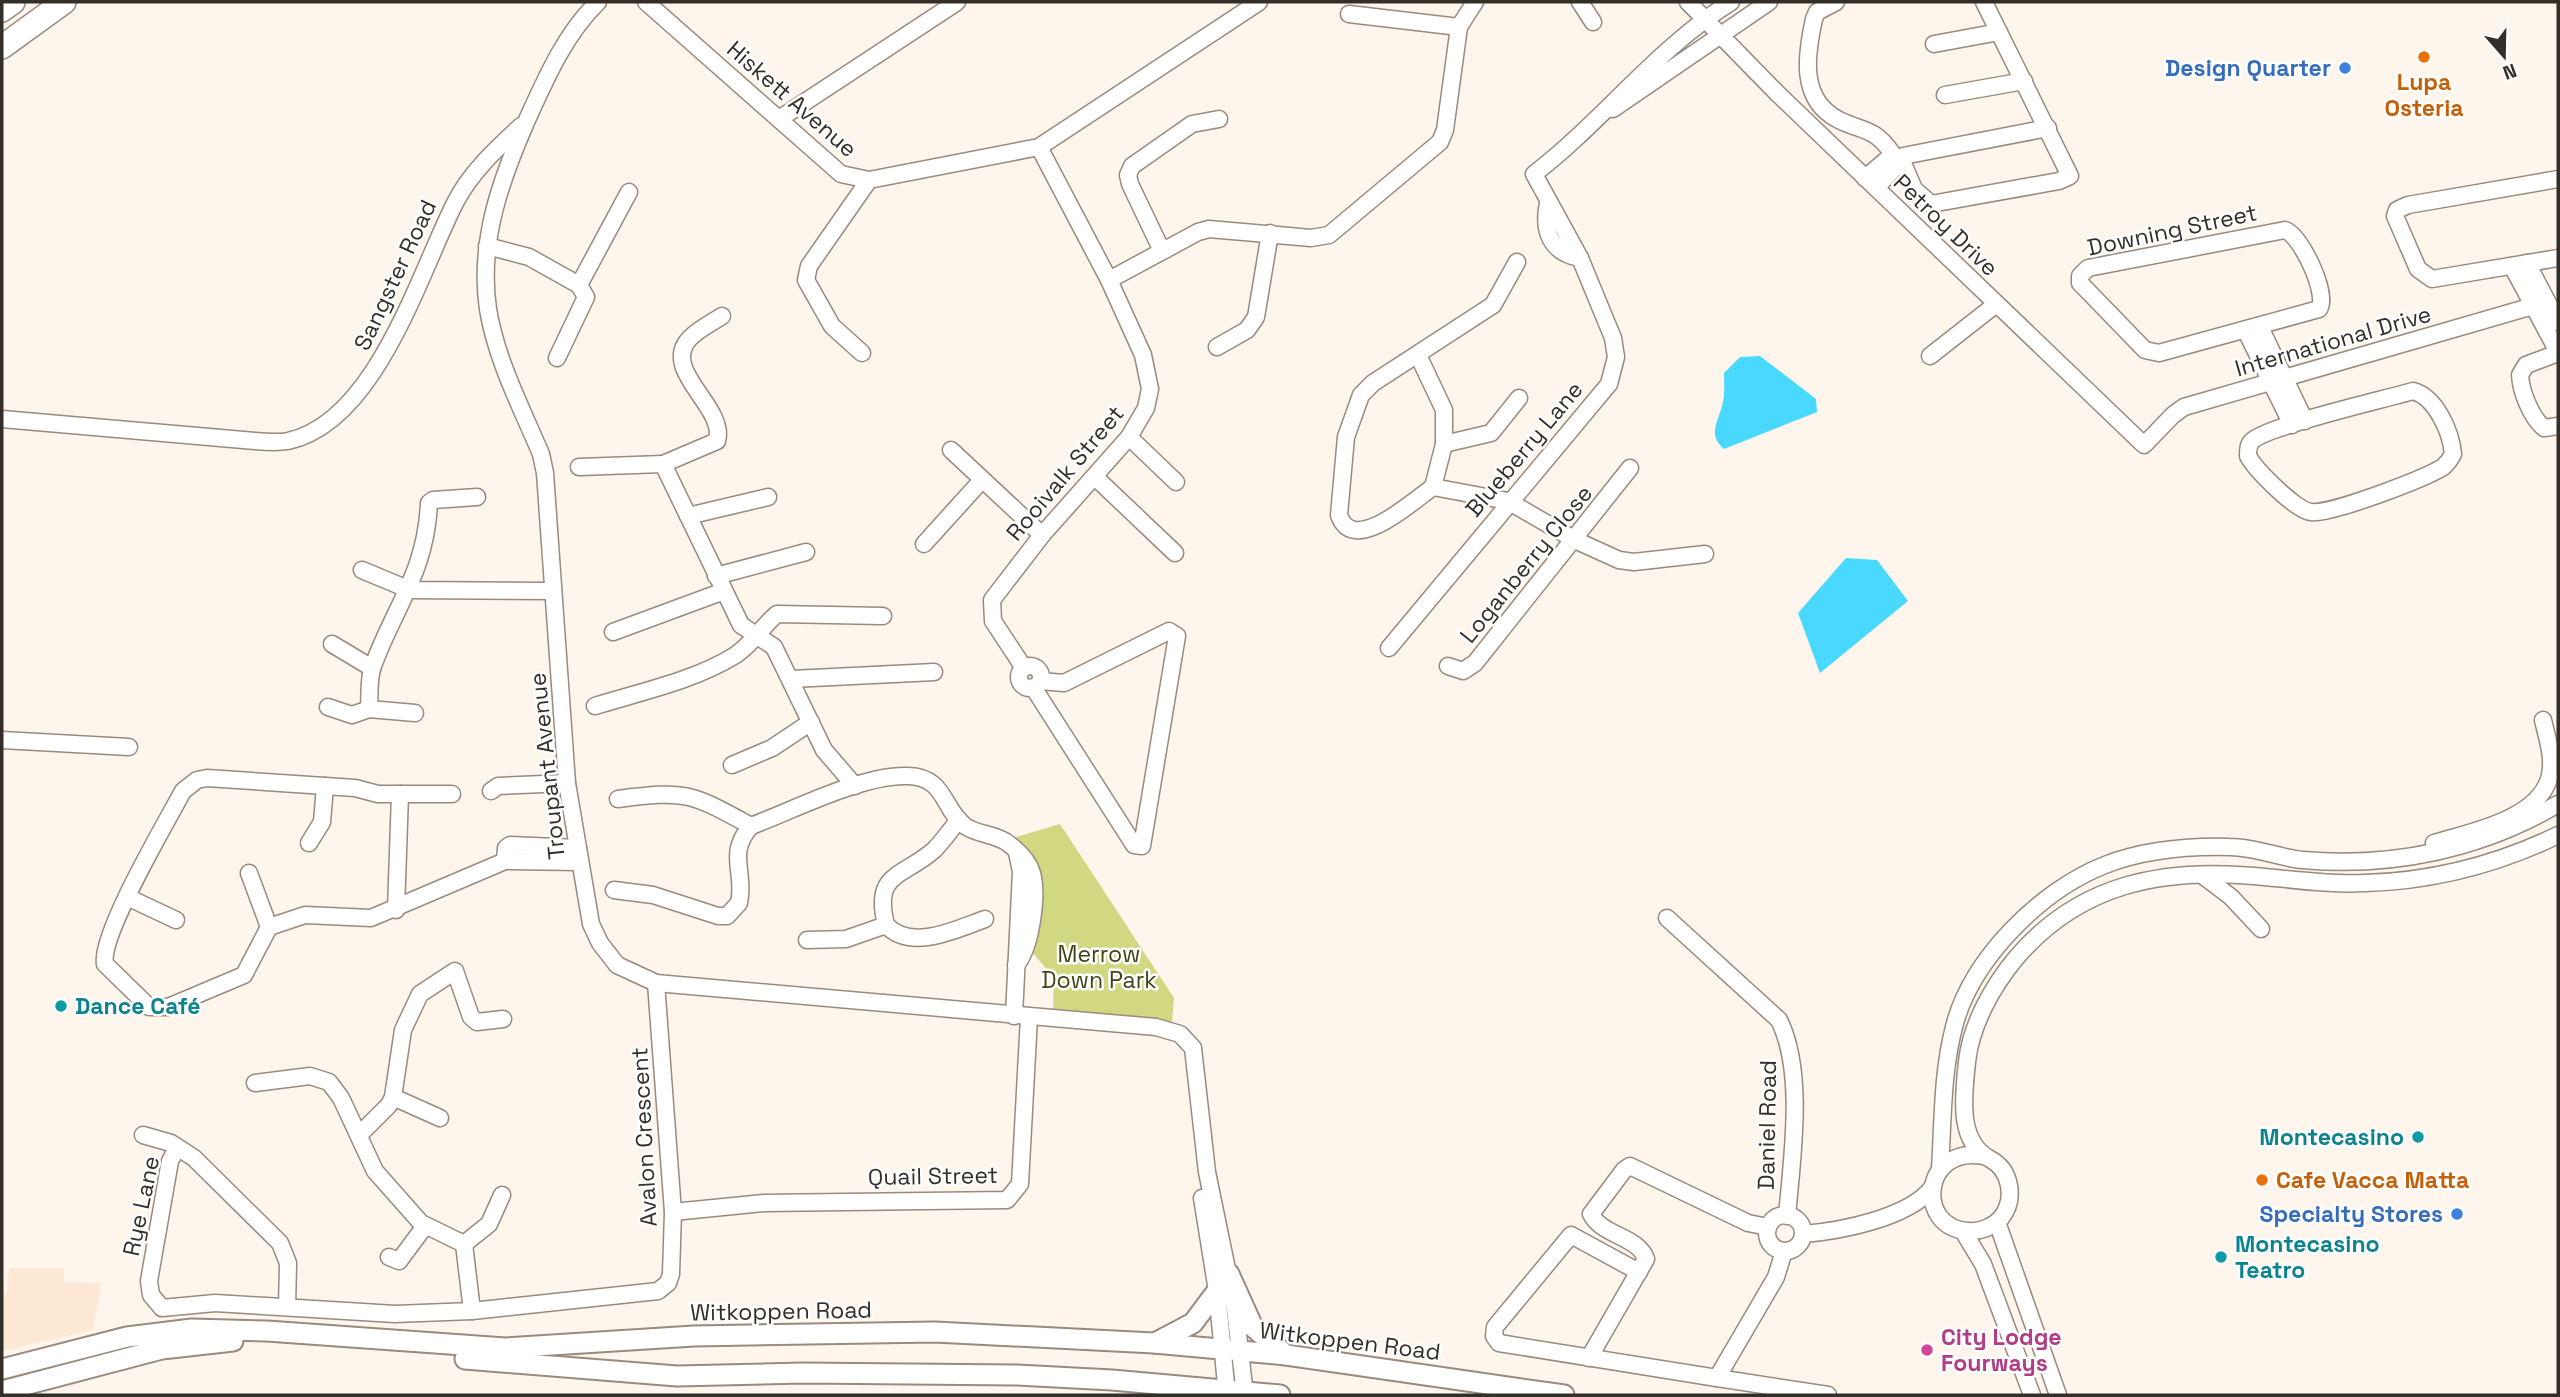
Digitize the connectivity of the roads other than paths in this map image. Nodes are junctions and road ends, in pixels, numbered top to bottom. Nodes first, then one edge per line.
1 (13, 2) edge
2 (64, 2) edge
3 (598, 2) edge
4 (646, 2) edge
5 (957, 2) edge
6 (1259, 2) edge
7 (1475, 2) edge
8 (1580, 2) edge
9 (1688, 2) edge
10 (1731, 2) edge
11 (1769, 2) edge
12 (1836, 2) edge
13 (1984, 2) edge
14 (2, 10) edge
15 (1349, 14) dead end
16 (1704, 19) junction
17 (1593, 22) dead end
18 (1459, 27) junction
19 (1999, 33) junction
20 (1718, 34) junction
21 (1934, 44) dead end
22 (2, 47) edge
23 (2024, 81) junction
24 (1945, 95) dead end
25 (1599, 118) junction
26 (528, 119) junction
27 (779, 119) junction
28 (1219, 119) dead end
29 (2048, 128) junction
30 (1039, 147) junction
31 (1898, 158) junction
32 (2558, 179) edge
33 (869, 180) junction
34 (1870, 183) junction
35 (629, 192) dead end
36 (1270, 233) junction
37 (488, 246) junction
38 (1162, 251) junction
39 (2558, 258) edge
40 (1517, 262) dead end
41 (2519, 264) junction
42 (1110, 280) junction
43 (579, 285) junction
44 (2540, 304) junction
45 (1995, 305) junction
46 (722, 316) dead end
47 (2558, 322) edge
48 (2253, 329) junction
49 (1217, 348) dead end
50 (862, 353) dead end
51 (2558, 353) edge
52 (1418, 355) junction
53 (1930, 356) dead end
54 (557, 358) dead end
55 (2278, 381) junction
56 (1519, 398) dead end
57 (2, 419) edge
58 (2299, 423) junction
59 (2558, 426) edge
60 (1129, 437) junction
61 (1444, 444) junction
62 (2144, 445) joint
63 (951, 450) dead end
64 (663, 464) junction
65 (579, 467) dead end
66 (1630, 468) dead end
67 (1095, 477) junction
68 (981, 481) junction
69 (1176, 482) dead end
70 (1433, 487) junction
71 (477, 497) dead end
72 (768, 497) dead end
73 (1508, 501) junction
74 (688, 516) junction
75 (1042, 536) junction
76 (1575, 540) junction
77 (924, 544) dead end
78 (806, 552) dead end
79 (1175, 553) dead end
80 (1705, 554) dead end
81 (362, 570) dead end
82 (716, 576) junction
83 (410, 590) junction
84 (554, 591) junction
85 (724, 591) junction
86 (883, 616) dead end
87 (613, 632) dead end
88 (760, 635) junction
89 (332, 645) dead end
90 (1389, 648) dead end
91 (1448, 666) dead end
92 (372, 668) junction
93 (934, 672) dead end
94 (792, 679) junction
95 (1036, 684) junction
96 (594, 706) dead end
97 (328, 708) dead end
98 (369, 709) junction
99 (415, 713) dead end
100 (811, 722) junction
101 (2558, 728) edge
102 (2, 740) edge
103 (129, 747) dead end
104 (733, 765) dead end
105 (568, 783) junction
106 (325, 786) junction
107 (855, 786) junction
108 (491, 791) dead end
109 (400, 794) junction
110 (452, 794) dead end
111 (618, 799) dead end
112 (2558, 804) edge
113 (959, 820) junction
114 (751, 826) junction
115 (2558, 835) edge
116 (309, 843) dead end
117 (579, 855) junction
118 (2390, 858) junction
119 (249, 873) dead end
120 (2202, 875) junction
121 (614, 890) dead end
122 (127, 897) junction
123 (397, 910) junction
124 (1667, 918) dead end
125 (985, 919) dead end
126 (176, 920) dead end
127 (886, 925) junction
128 (270, 927) junction
129 (2261, 929) dead end
130 (807, 940) dead end
131 (656, 982) junction
132 (1022, 1016) junction
133 (503, 1019) dead end
134 (255, 1083) dead end
135 (393, 1097) junction
136 (440, 1118) dead end
137 (143, 1135) dead end
138 (359, 1135) junction
139 (177, 1148) junction
140 (1983, 1156) junction
141 (1940, 1169) junction
142 (1207, 1172) junction
143 (1932, 1188) junction
144 (502, 1195) dead end
145 (1907, 1209) junction
146 (673, 1212) junction
147 (1591, 1214) junction
148 (1787, 1216) junction
149 (1944, 1221) junction
150 (1997, 1222) junction
151 (425, 1226) junction
152 (1768, 1227) junction
153 (1962, 1231) junction
154 (1803, 1234) junction
155 (1570, 1235) junction
156 (464, 1244) junction
157 (1784, 1251) junction
158 (389, 1257) dead end
159 (1639, 1272) junction
160 (1229, 1274) junction
161 (665, 1287) joint
162 (1217, 1291) junction
163 (287, 1307) junction
164 (472, 1311) junction
165 (1154, 1343) junction
166 (1231, 1352) junction
167 (1286, 1355) junction
168 (1589, 1358) junction
169 (2, 1369) edge
170 (1717, 1378) junction
171 (2, 1391) edge
172 (1197, 1392) edge
173 (1236, 1393) edge
174 (1280, 1395) edge
175 (1564, 1395) edge
176 (1828, 1395) edge
177 (2032, 1395) edge
178 (2058, 1395) edge

1 - 14 highway
2 - 22 highway
3 - 26 street, Troupant Avenue
4 - 27 street, Hiskett Avenue
5 - 27 street
6 - 30 street, Hiskett Avenue
7 - 18 street
8 - 17 street
9 - 16 street
10 - 16 street
11 - 20 street
12 - 31 street
13 - 19 street
15 - 18 street
16 - 20 street
16 - 25 street
18 - 36 street
19 - 21 street
19 - 23 street
20 - 25 street
20 - 34 street, Petroy Drive
23 - 24 street
23 - 29 street
25 - 73 street, Blueberry Lane
26 - 37 street, Troupant Avenue
26 - 57 street, Sangster Road
27 - 33 street, Hiskett Avenue
28 - 38 street
29 - 31 street
29 - 31 street
30 - 33 street, Hiskett Avenue
30 - 42 street, Rooivalk Street
31 - 34 street
32 - 41 street
33 - 50 street
34 - 45 street, Petroy Drive
35 - 43 street
36 - 38 street
36 - 49 street
37 - 43 street
37 - 84 street, Troupant Avenue
38 - 42 street
39 - 41 street
40 - 52 street
41 - 44 street
42 - 60 street, Rooivalk Street
43 - 54 street
44 - 47 street
44 - 51 street
44 - 55 street, International Drive
45 - 53 street
45 - 62 street, Petroy Drive
46 - 64 street
48 - 48 street, Downing Street
48 - 55 street
51 - 59 street
52 - 61 street
52 - 70 street
55 - 58 street
55 - 62 street, International Drive
56 - 61 street
58 - 58 street
60 - 67 street, Rooivalk Street
60 - 69 street
61 - 70 street
63 - 68 street
64 - 65 street
64 - 74 street
66 - 76 street, Loganberry Close
67 - 75 street, Rooivalk Street
67 - 79 street
68 - 75 street
68 - 77 street
70 - 73 street
71 - 83 street
72 - 74 street
73 - 76 street
73 - 90 street, Blueberry Lane
74 - 82 street
75 - 95 street, Rooivalk Street
76 - 80 street
76 - 91 street, Loganberry Close
78 - 82 street
81 - 83 street
82 - 85 street
83 - 84 street
83 - 92 street
84 - 105 street, Troupant Avenue
85 - 87 street
85 - 88 street
86 - 88 street
88 - 94 street
88 - 96 street
89 - 92 street
92 - 98 street
93 - 94 street
94 - 100 street
95 - 95 street
97 - 98 street
98 - 99 street
100 - 104 street
100 - 107 street
101 - 118 street
102 - 103 street
105 - 108 street
105 - 117 street, Troupant Avenue
106 - 109 street
106 - 116 street
106 - 122 street
107 - 113 street
107 - 114 street
109 - 110 street
109 - 123 street
111 - 114 street
112 - 118 street
113 - 127 street
113 - 132 street
114 - 121 street
115 - 120 street
117 - 123 street
117 - 131 street, Troupant Avenue
118 - 141 street
119 - 128 street
120 - 129 street
120 - 140 street
122 - 126 street
122 - 128 street
123 - 128 street
124 - 148 street, Daniel Road
125 - 127 street
127 - 130 street
131 - 132 street, Troupant Avenue
131 - 146 street, Avalon Crescent
132 - 142 street, Troupant Avenue
132 - 146 street, Quail Street
133 - 135 street
134 - 138 street
135 - 136 street
135 - 138 street
137 - 139 street
138 - 151 street
139 - 163 street, Rye Lane
139 - 163 street, Rye Lane
140 - 141 street
140 - 150 street
141 - 143 street
142 - 160 street
142 - 162 street
143 - 145 street
143 - 149 street
144 - 156 street
145 - 149 street
145 - 154 street
146 - 161 street, Avalon Crescent
147 - 152 street
147 - 155 street
147 - 159 street
148 - 152 street
148 - 154 street
149 - 153 street
150 - 153 street
150 - 178 street
151 - 156 street
151 - 158 street
152 - 157 street
153 - 177 street
154 - 157 street
155 - 159 street
155 - 168 street
156 - 164 street
157 - 170 street
159 - 168 street
160 - 166 street
160 - 167 main road
161 - 164 street, Rye Lane
162 - 165 main road
162 - 166 street
163 - 164 street, Rye Lane
165 - 166 main road, Witkoppen Road
165 - 169 main road, Witkoppen Road
166 - 167 main road, Witkoppen Road
166 - 173 street
167 - 175 main road, Witkoppen Road
168 - 170 street
170 - 176 street
171 - 172 main road
172 - 173 main road
173 - 174 main road

